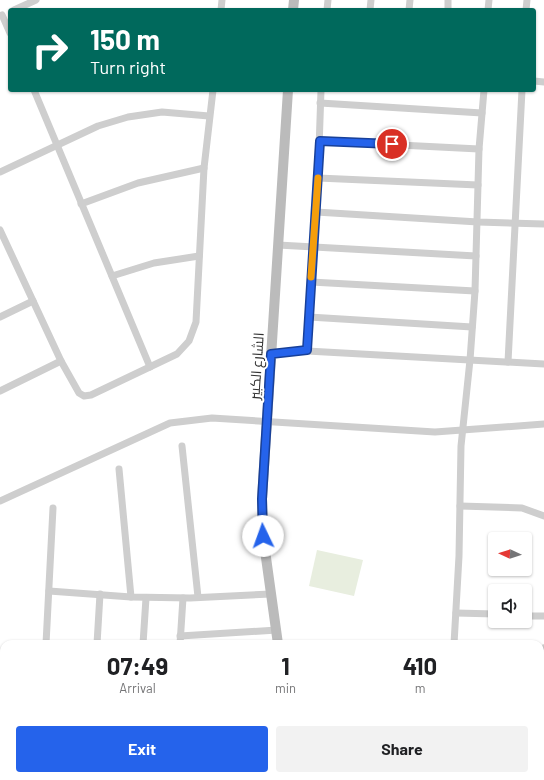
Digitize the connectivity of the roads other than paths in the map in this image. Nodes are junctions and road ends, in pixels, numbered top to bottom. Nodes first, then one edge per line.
1 (36, 0) edge
2 (18, 8) edge
3 (1, 16) edge
4 (8, 29) edge
5 (35, 92) edge
6 (213, 92) edge
7 (288, 92) edge
8 (321, 92) edge
9 (484, 92) edge
10 (522, 92) edge
11 (320, 103) junction
12 (482, 113) junction
13 (209, 116) junction
14 (320, 141) junction
15 (57, 146) junction
16 (479, 149) junction
17 (204, 168) junction
18 (0, 172) edge
19 (318, 178) junction
20 (478, 184) junction
21 (81, 204) junction
22 (316, 212) junction
23 (478, 222) junction
24 (515, 223) junction
25 (544, 224) edge
26 (1, 235) edge
27 (278, 245) junction
28 (313, 247) junction
29 (199, 256) junction
30 (476, 256) junction
31 (112, 276) junction
32 (311, 282) junction
33 (475, 291) junction
34 (33, 301) junction
35 (0, 317) edge
36 (309, 317) junction
37 (472, 327) junction
38 (307, 350) junction
39 (271, 354) junction
40 (61, 360) junction
41 (470, 360) junction
42 (508, 362) junction
43 (544, 364) edge
44 (150, 367) junction
45 (0, 391) edge
46 (266, 422) junction
47 (544, 424) edge
48 (462, 431) junction
49 (182, 446) dead end
50 (119, 469) dead end
51 (0, 501) edge
52 (460, 506) junction
53 (53, 508) dead end
54 (544, 516) edge
55 (49, 591) junction
56 (100, 594) junction
57 (271, 594) junction
58 (198, 597) junction
59 (131, 598) junction
60 (146, 598) junction
61 (183, 598) junction
62 (456, 613) junction
63 (488, 614) edge
64 (532, 616) edge
65 (544, 616) edge
66 (276, 630) junction
67 (180, 636) junction
68 (46, 640) edge
69 (97, 640) edge
70 (143, 640) edge
71 (180, 640) edge
72 (277, 640) edge
73 (454, 640) edge

1 - 2 street
3 - 4 street
5 - 15 street
6 - 13 street
7 - 27 street, الشارع الكبير
8 - 11 street
9 - 12 street
10 - 24 street
11 - 12 street
11 - 14 street
12 - 16 street
13 - 15 street
13 - 17 street
14 - 16 street
14 - 19 street
15 - 18 street
15 - 21 street
16 - 20 street
17 - 21 street
17 - 29 street
19 - 20 street
19 - 22 street
20 - 23 street
21 - 31 street
22 - 23 street
22 - 28 street
23 - 24 street
23 - 30 street
24 - 25 street
24 - 42 street
26 - 34 street
27 - 28 street
27 - 39 street, الشارع الكبير
28 - 30 street
28 - 32 street
29 - 31 street
29 - 44 street
30 - 33 street
31 - 44 street
32 - 33 street
32 - 36 street
33 - 37 street
34 - 35 street
34 - 40 street
36 - 37 street
36 - 38 street
37 - 41 street
38 - 39 street
38 - 41 street
39 - 46 street, الشارع الكبير
40 - 44 street
40 - 45 street
41 - 42 street
41 - 48 street
42 - 43 street
46 - 48 street
46 - 51 street
46 - 57 street, الشارع الكبير
47 - 48 street
48 - 52 street
49 - 58 street
50 - 59 street
52 - 54 street
52 - 62 street
53 - 55 street
55 - 56 street
55 - 68 street
56 - 59 street
56 - 69 street
57 - 58 street
57 - 66 street, الشارع الكبير
58 - 61 street
59 - 60 street
60 - 61 street
60 - 70 street
61 - 67 street
62 - 63 street
62 - 73 street
64 - 65 street
66 - 67 street
66 - 72 street, الشارع الكبير
67 - 71 street

